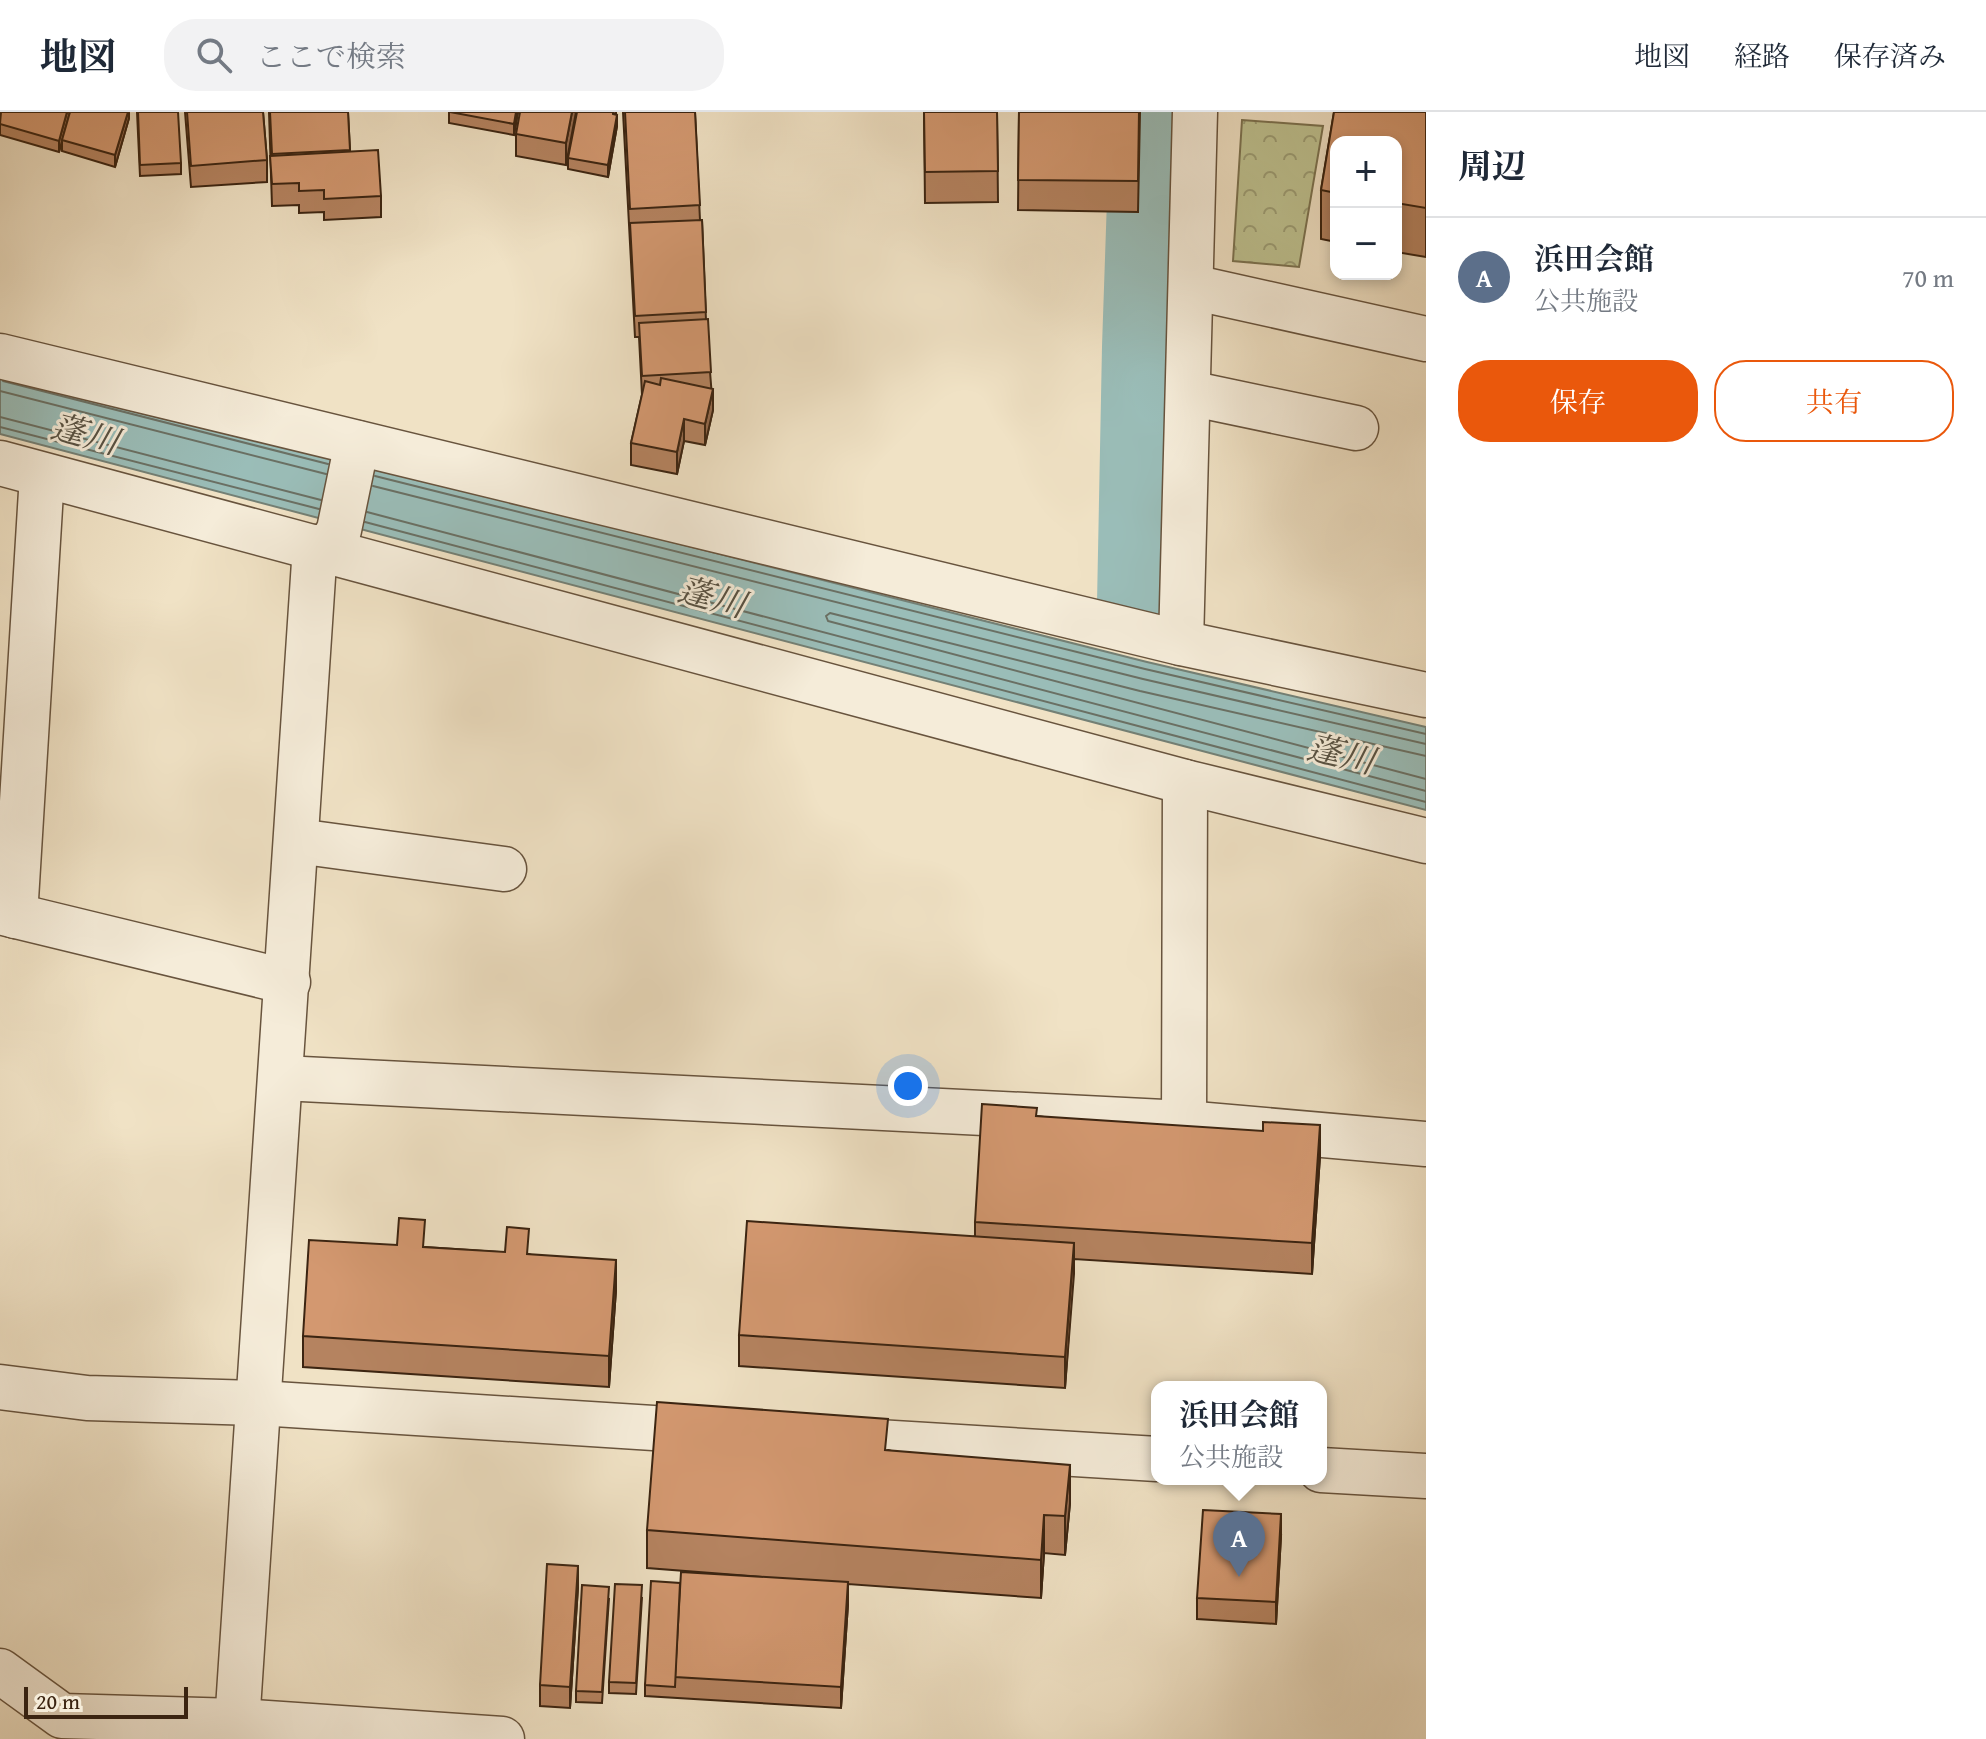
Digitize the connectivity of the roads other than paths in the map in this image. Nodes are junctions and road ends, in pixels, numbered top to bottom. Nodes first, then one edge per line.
1 (1195, 112) edge
2 (1192, 287) junction
3 (1426, 339) edge
4 (0, 356) edge
5 (1189, 393) junction
6 (1356, 428) dead end
7 (357, 448) junction
8 (0, 463) edge
9 (42, 475) junction
10 (327, 543) junction
11 (1181, 643) junction
12 (1426, 695) edge
13 (1185, 782) junction
14 (297, 841) junction
15 (1426, 841) edge
16 (504, 869) dead end
17 (8, 914) edge
18 (288, 982) junction
19 (282, 1078) junction
20 (1184, 1123) junction
21 (1426, 1144) edge
22 (0, 1387) edge
23 (259, 1403) junction
24 (747, 1434) edge
25 (795, 1437) edge
26 (1151, 1459) edge
27 (1327, 1470) edge
28 (1426, 1476) edge
29 (0, 1671) edge
30 (237, 1730) edge
31 (502, 1739) edge

1 - 2 street
2 - 3 street
2 - 5 street
4 - 7 street
5 - 6 street
5 - 11 street
7 - 10 street
7 - 11 street
8 - 9 street
9 - 10 street
9 - 17 street
10 - 13 street
10 - 14 street
11 - 12 street
13 - 15 street
13 - 20 street
14 - 16 street
14 - 18 street
17 - 18 street
18 - 19 street
19 - 20 street
19 - 23 street
20 - 21 street
22 - 23 street
23 - 24 street
23 - 30 street
25 - 26 street
27 - 28 street
29 - 30 street
30 - 31 street

